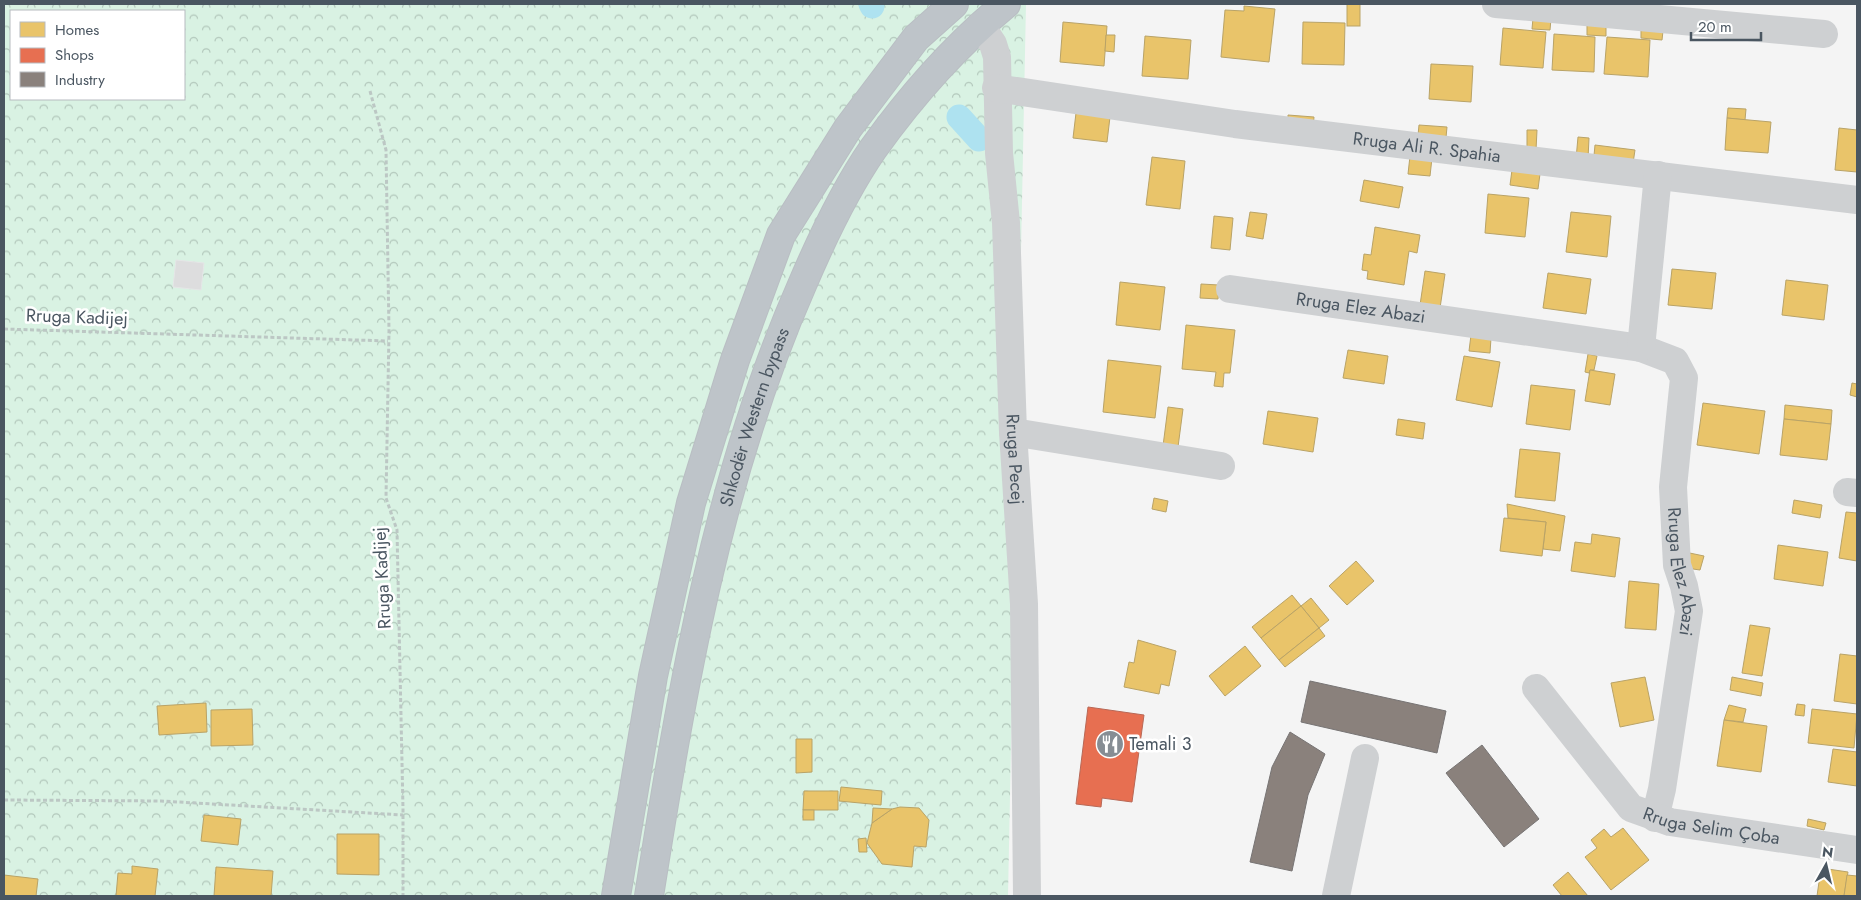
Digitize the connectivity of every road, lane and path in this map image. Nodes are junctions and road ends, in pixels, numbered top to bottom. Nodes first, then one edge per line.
1 (954, 4) edge
2 (1006, 4) edge
3 (1496, 4) edge
4 (980, 26) junction
5 (1824, 34) dead end
6 (996, 88) junction
7 (370, 91) dead end
8 (1658, 175) junction
9 (1857, 200) edge
10 (1230, 289) dead end
11 (4, 329) edge
12 (388, 341) junction
13 (1642, 348) junction
14 (1013, 432) junction
15 (1221, 466) dead end
16 (1536, 688) dead end
17 (1365, 758) dead end
18 (4, 800) edge
19 (403, 815) junction
20 (1655, 818) junction
21 (1857, 850) edge
22 (403, 896) edge
23 (616, 896) edge
24 (649, 896) edge
25 (1027, 896) edge
26 (1336, 896) edge

1 - 23 highway, Shkodër Western bypass
2 - 4 highway, Shkodër Western bypass
3 - 5 street
4 - 6 street, Rruga Pecej
4 - 24 highway, Shkodër Western bypass
6 - 8 street, Rruga Ali R. Spahia
6 - 14 street, Rruga Pecej
7 - 12 path, Rruga Kadijej
8 - 9 street, Rruga Ali R. Spahia
8 - 13 street
10 - 13 street, Rruga Elez Abazi
11 - 12 path, Rruga Kadijej
12 - 19 path, Rruga Kadijej
13 - 20 street, Rruga Elez Abazi
14 - 15 street
14 - 25 street, Rruga Pecej
16 - 20 street, Rruga Selim Çoba
17 - 26 street
18 - 19 path
19 - 22 path, Rruga Kadijej
20 - 21 street, Rruga Selim Çoba

